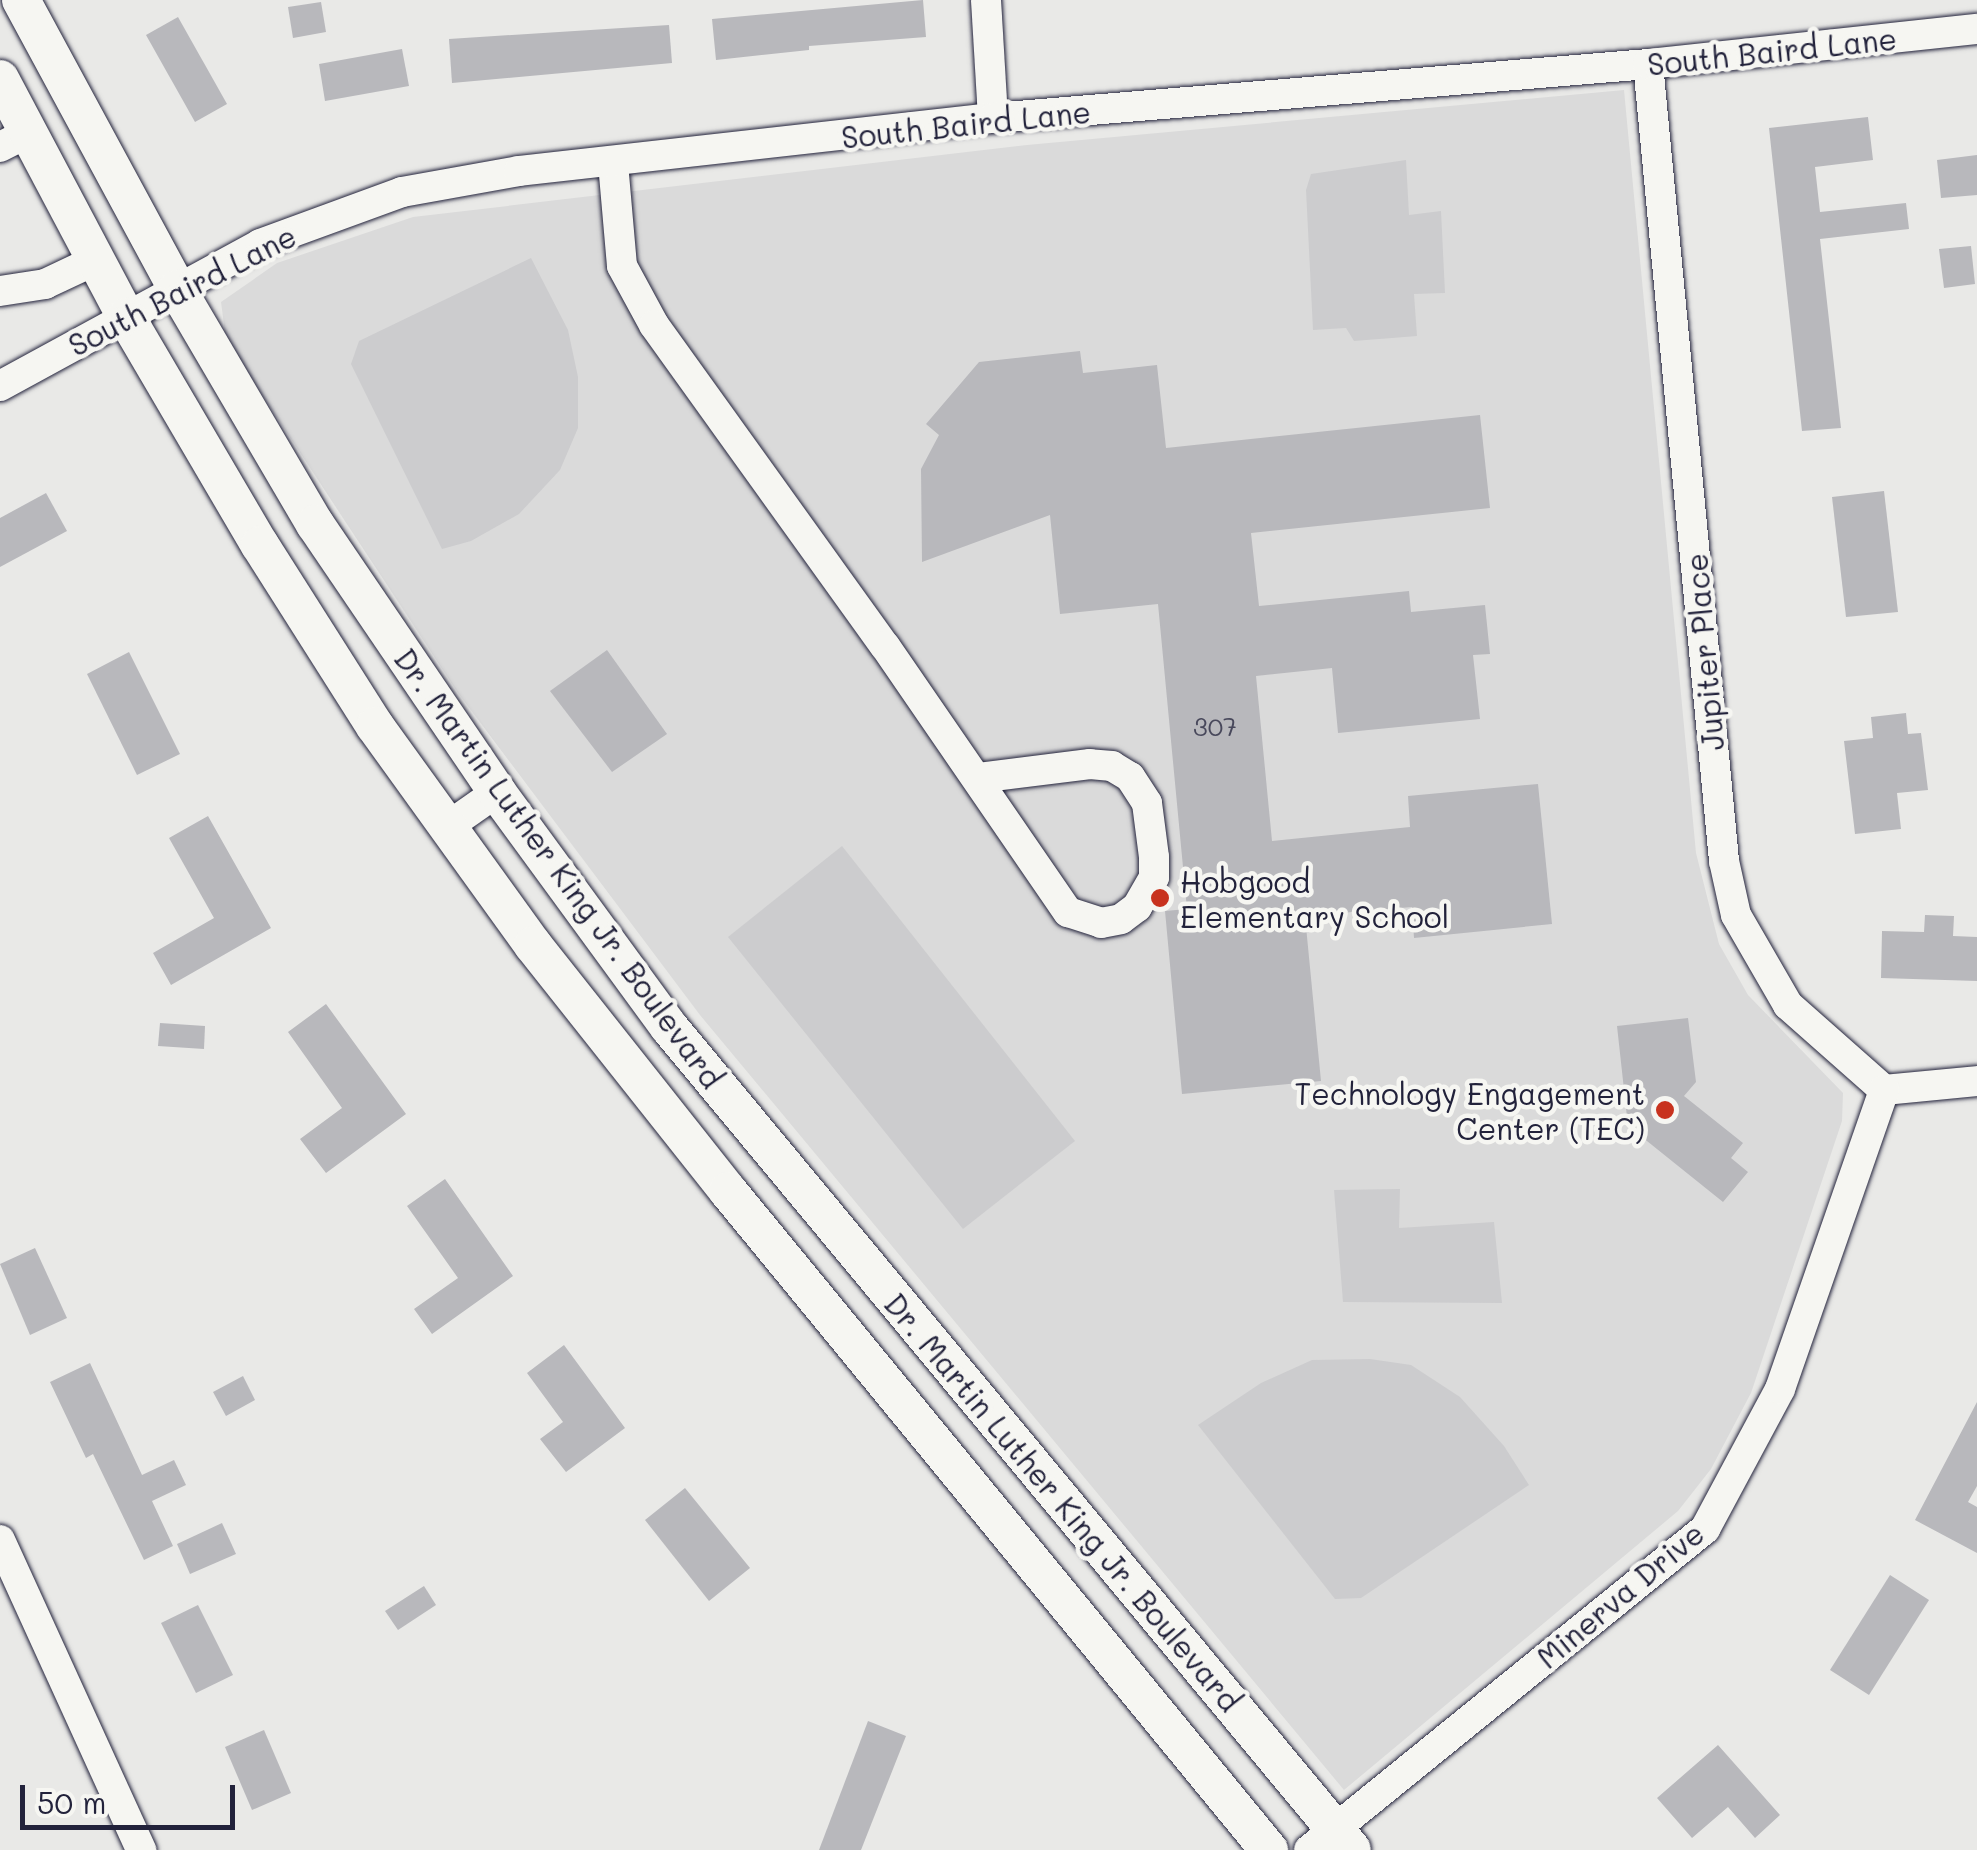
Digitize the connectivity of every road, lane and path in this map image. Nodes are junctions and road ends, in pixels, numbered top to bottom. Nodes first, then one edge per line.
1 (21, 0) edge
2 (986, 0) edge
3 (1977, 29) edge
4 (1648, 64) junction
5 (0, 79) edge
6 (993, 118) junction
7 (14, 140) edge
8 (612, 163) junction
9 (96, 260) junction
10 (176, 289) junction
11 (0, 291) edge
12 (126, 318) junction
13 (0, 386) edge
14 (977, 778) junction
15 (497, 792) junction
16 (447, 827) junction
17 (1977, 1081) edge
18 (1884, 1090) junction
19 (0, 1540) edge
20 (1332, 1843) edge
21 (141, 1850) edge
22 (1269, 1850) edge

1 - 10 main road, Dr. Martin Luther King Jr. Boulevard
2 - 6 street
3 - 4 street, South Baird Lane
4 - 6 street, South Baird Lane
4 - 18 street, Jupiter Place
5 - 7 main road, Dr. Martin Luther King Jr. Boulevard
6 - 8 street, South Baird Lane
7 - 9 main road, Dr. Martin Luther King Jr. Boulevard
8 - 10 street, South Baird Lane
8 - 14 street
9 - 11 street
9 - 12 main road, Dr. Martin Luther King Jr. Boulevard
10 - 12 street, South Baird Lane
10 - 15 main road, Dr. Martin Luther King Jr. Boulevard
12 - 13 street, South Baird Lane
12 - 16 main road, Dr. Martin Luther King Jr. Boulevard
14 - 14 street
15 - 16 street
15 - 20 main road, Dr. Martin Luther King Jr. Boulevard
16 - 22 main road, Dr. Martin Luther King Jr. Boulevard
17 - 18 street
18 - 20 street, Minerva Drive
19 - 21 street

